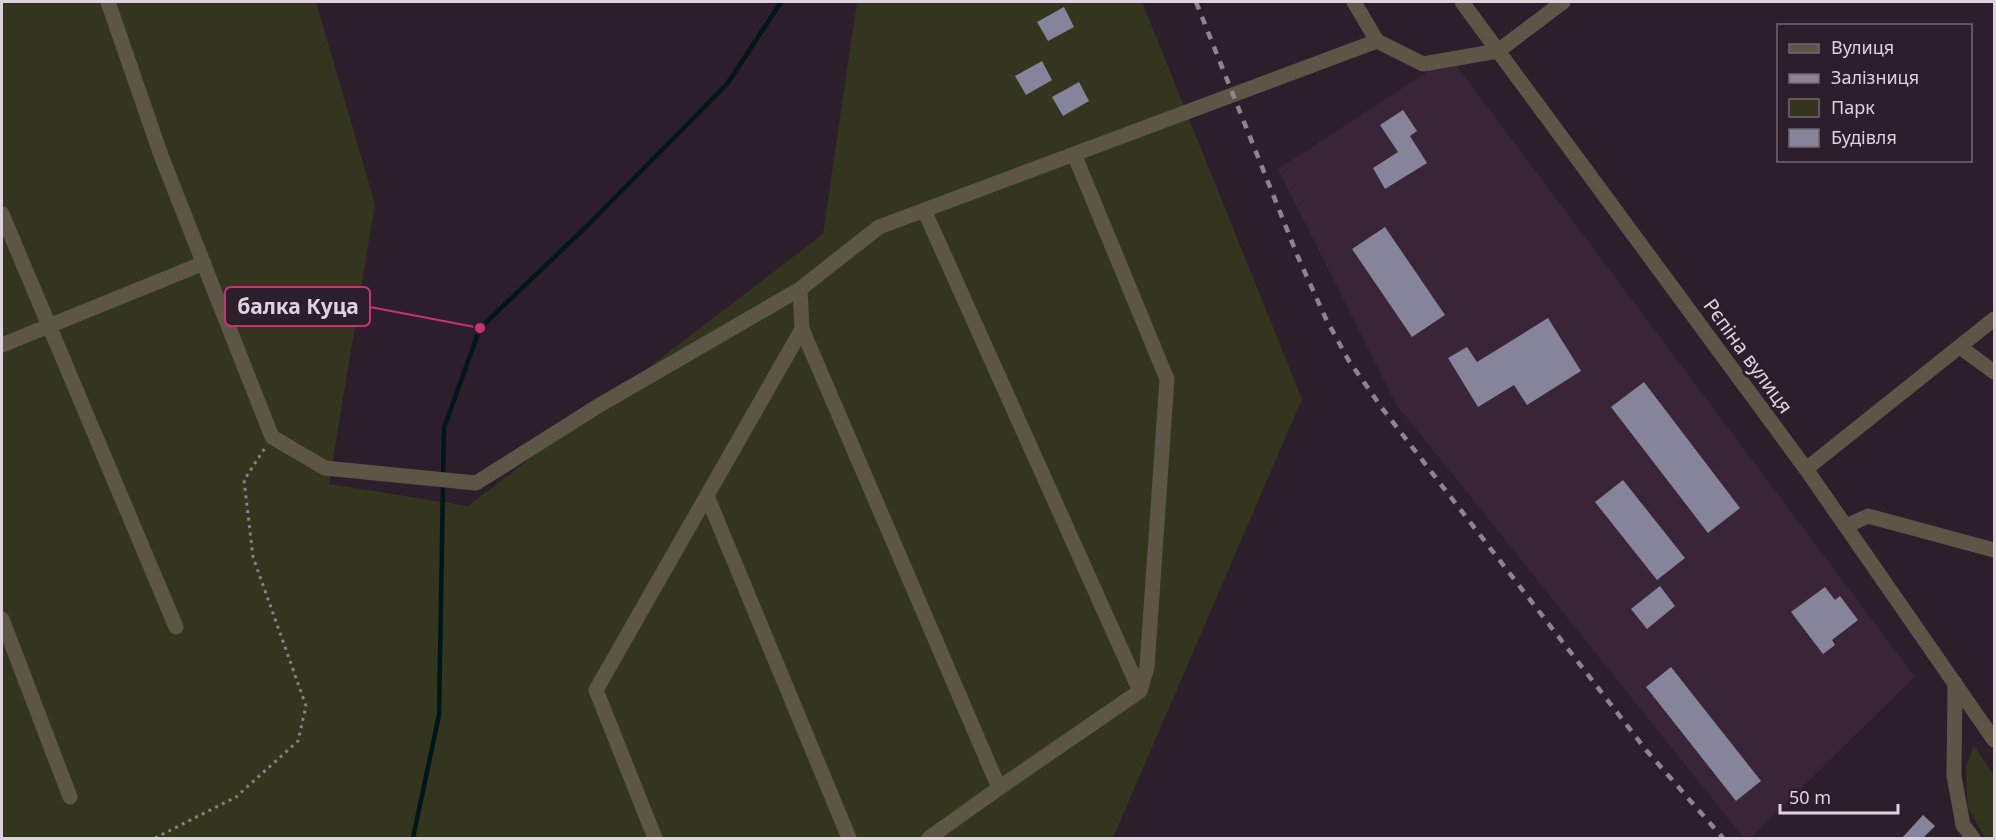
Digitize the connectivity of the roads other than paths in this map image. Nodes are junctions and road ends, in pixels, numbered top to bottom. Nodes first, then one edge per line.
1 (108, 2) edge
2 (1354, 2) edge
3 (1462, 2) edge
4 (1563, 2) edge
5 (1377, 41) junction
6 (1498, 51) junction
7 (1074, 154) junction
8 (924, 210) junction
9 (2, 214) edge
10 (204, 263) junction
11 (800, 289) junction
12 (1995, 319) edge
13 (49, 326) junction
14 (802, 329) junction
15 (2, 345) edge
16 (1960, 347) junction
17 (1995, 372) edge
18 (1806, 469) junction
19 (707, 496) junction
20 (1846, 526) junction
21 (1995, 550) edge
22 (2, 619) edge
23 (176, 627) dead end
24 (1955, 683) junction
25 (1140, 691) junction
26 (1995, 740) edge
27 (999, 788) junction
28 (70, 797) dead end
29 (655, 838) edge
30 (849, 838) edge
31 (929, 838) edge
32 (1973, 838) edge

1 - 10 street
2 - 5 street
3 - 6 street, Рєпіна вулиця
4 - 6 street
5 - 6 street
5 - 7 street
6 - 18 street, Рєпіна вулиця
7 - 8 street
7 - 25 street
8 - 11 street
8 - 25 street
9 - 13 street
10 - 11 street
10 - 13 street
11 - 14 street
12 - 16 street
13 - 15 street
13 - 23 street
14 - 19 street
14 - 27 street
16 - 17 street
16 - 18 street
18 - 20 street, Рєпіна вулиця
19 - 29 street
19 - 30 street
20 - 21 street
20 - 24 street, Рєпіна вулиця
22 - 28 street
24 - 26 street, Рєпіна вулиця
24 - 32 street
25 - 27 street
27 - 31 street

